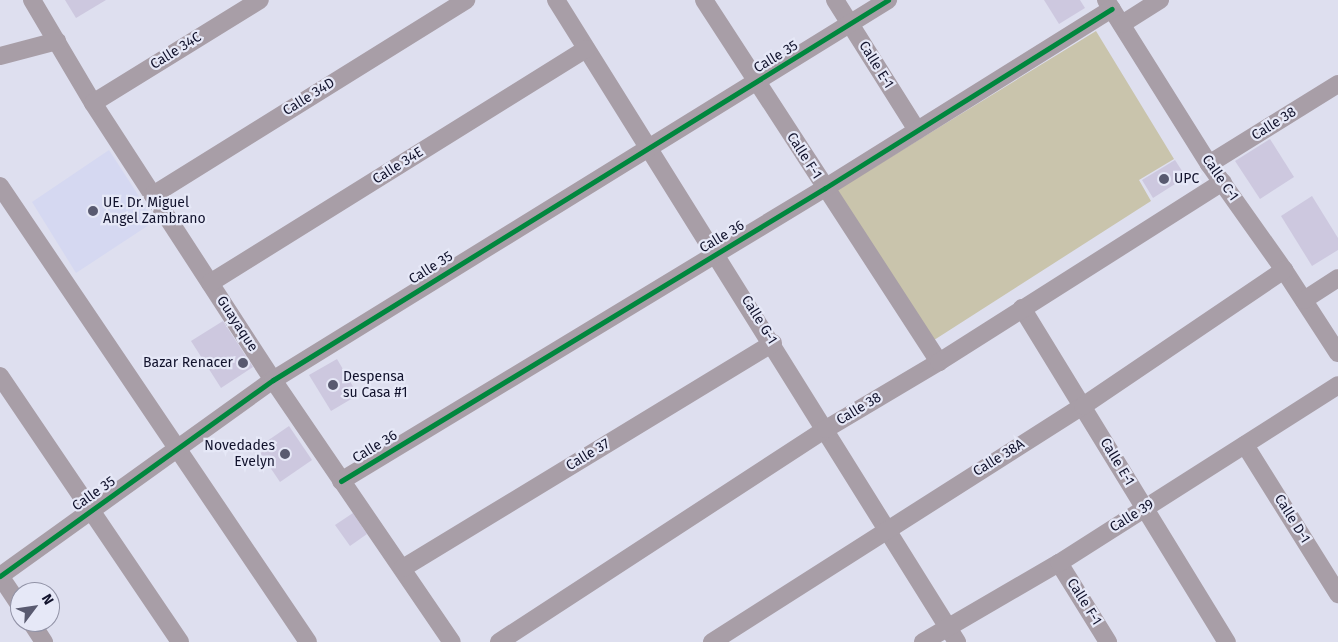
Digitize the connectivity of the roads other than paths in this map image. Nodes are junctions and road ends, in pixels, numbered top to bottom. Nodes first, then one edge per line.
1 (260, 0) edge
2 (466, 0) edge
3 (556, 0) edge
4 (704, 0) edge
5 (835, 0) edge
6 (888, 0) edge
7 (1160, 0) edge
8 (38, 2) edge
9 (1109, 5) edge
10 (1122, 24) junction
11 (851, 25) junction
12 (57, 41) junction
13 (586, 48) junction
14 (0, 56) edge
15 (756, 82) junction
16 (1338, 84) edge
17 (93, 102) junction
18 (917, 130) junction
19 (648, 147) junction
20 (1209, 164) junction
21 (1223, 182) junction
22 (0, 186) edge
23 (825, 188) junction
24 (153, 195) junction
25 (717, 254) junction
26 (1284, 270) junction
27 (1338, 278) edge
28 (210, 283) junction
29 (1304, 300) junction
30 (1022, 308) junction
31 (773, 343) junction
32 (1338, 353) edge
33 (939, 362) junction
34 (0, 376) edge
35 (273, 380) junction
36 (1338, 385) edge
37 (1083, 406) junction
38 (826, 429) junction
39 (1246, 445) junction
40 (176, 451) junction
41 (341, 480) junction
42 (1145, 508) junction
43 (91, 510) junction
44 (886, 528) junction
45 (1060, 563) junction
46 (403, 568) junction
47 (0, 576) edge
48 (10, 591) edge
49 (1338, 594) edge
50 (947, 626) junction
51 (180, 642) edge
52 (308, 642) edge
53 (452, 642) edge
54 (498, 642) edge
55 (712, 642) edge
56 (923, 642) edge
57 (958, 642) edge
58 (1108, 642) edge
59 (1227, 642) edge

1 - 17 street, Calle 34C
2 - 24 street, Calle 34D
3 - 13 street, Calle G-1
4 - 15 street, Calle F-1
5 - 11 street, Calle E-1
6 - 11 street, Calle 35
7 - 10 street
8 - 12 street, Guayaque
9 - 10 street, Calle C-1
9 - 18 street, Calle 36
10 - 20 street, Calle C-1
11 - 15 street, Calle 35
11 - 18 street, Calle E-1
12 - 14 street
12 - 17 street, Guayaque
13 - 19 street, Calle G-1
13 - 28 street, Calle 34E
15 - 19 street, Calle 35
15 - 23 street, Calle F-1
16 - 20 street, Calle 38
17 - 24 street, Guayaque
18 - 23 street, Calle 36
19 - 25 street, Calle G-1
19 - 35 street, Calle 35
20 - 21 street, Calle C-1
21 - 26 street, Calle C-1
21 - 30 street, Calle 38
22 - 40 street
23 - 25 street, Calle 36
23 - 33 street, Calle F-1
24 - 28 street, Guayaque
25 - 31 street, Calle G-1
25 - 41 street, Calle 36
26 - 29 street, Calle C-1
26 - 37 street, Calle 38A
27 - 29 street
28 - 35 street, Guayaque
29 - 32 street, Calle C-1
30 - 33 street, Calle 38
30 - 37 street, Calle E-1
31 - 38 street, Calle G-1
31 - 46 street, Calle 37
33 - 38 street, Calle 38
34 - 43 street
35 - 40 street, Calle 35
35 - 41 street, Guayaque
36 - 39 street, Calle 39
37 - 42 street, Calle E-1
37 - 44 street, Calle 38A
38 - 44 street, Calle G-1
38 - 54 street, Calle 38
39 - 42 street, Calle 39
39 - 49 street, Calle D-1
40 - 43 street, Calle 35
40 - 52 street
41 - 46 street, Guayaque
42 - 45 street, Calle 39
42 - 59 street, Calle E-1
43 - 47 street, Calle 35
43 - 51 street
44 - 50 street, Calle G-1
44 - 55 street, Calle 38A
45 - 50 street, Calle 39
45 - 58 street, Calle F-1
46 - 53 street, Guayaque
47 - 48 street
50 - 56 street, Calle 39
50 - 57 street, Calle G-1

